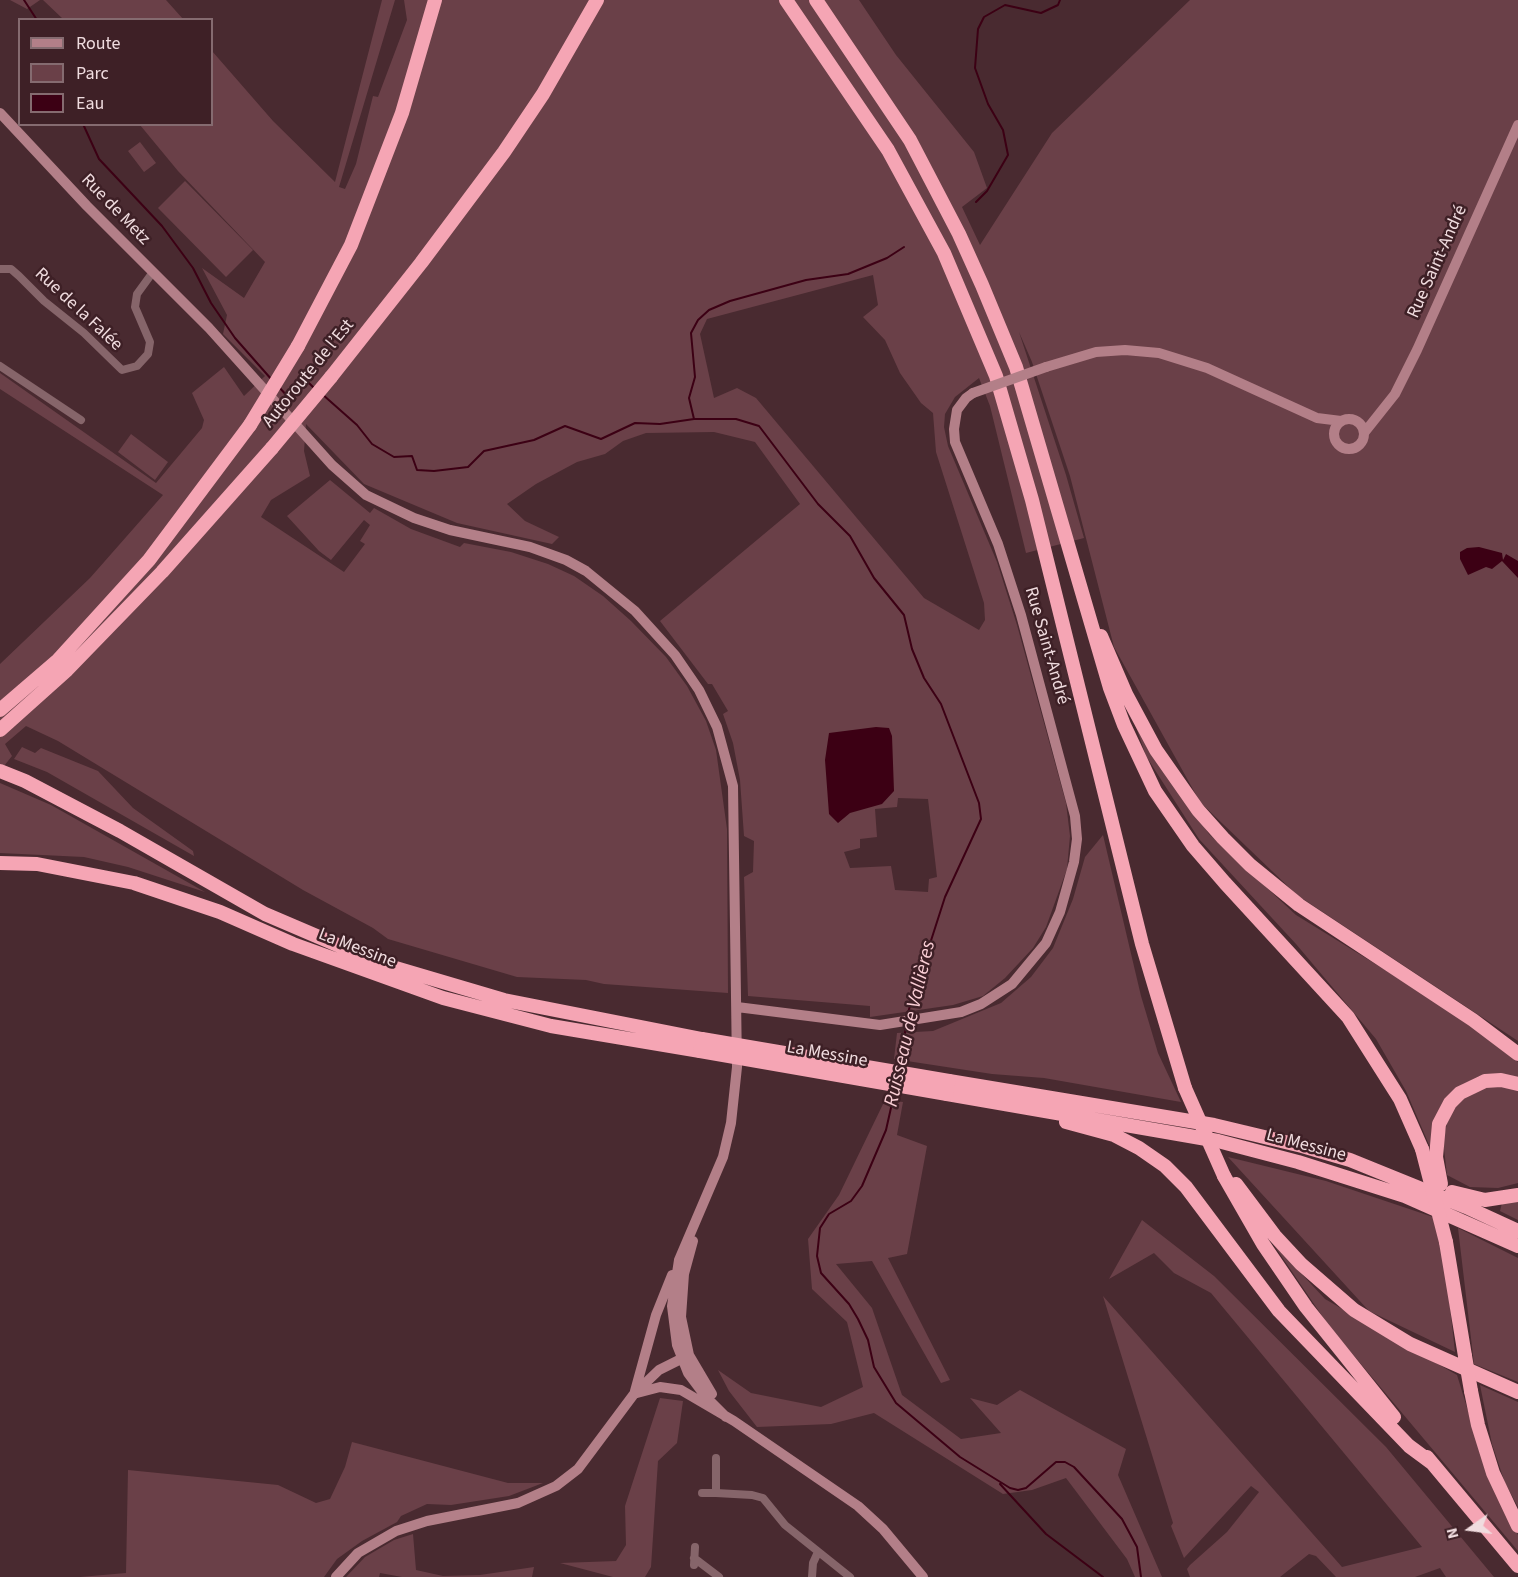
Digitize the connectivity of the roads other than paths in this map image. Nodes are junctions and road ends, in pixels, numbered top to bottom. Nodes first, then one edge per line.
1 (435, 0) edge
2 (597, 0) edge
3 (786, 0) edge
4 (816, 0) edge
5 (0, 113) edge
6 (1518, 125) edge
7 (0, 269) edge
8 (153, 272) junction
9 (0, 366) edge
10 (1383, 410) junction
11 (1317, 418) junction
12 (81, 420) dead end
13 (1341, 421) junction
14 (1356, 421) junction
15 (1364, 433) junction
16 (1334, 437) junction
17 (1088, 616) junction
18 (0, 710) edge
19 (0, 730) edge
20 (0, 771) edge
21 (0, 863) edge
22 (737, 1007) junction
23 (701, 1045) junction
24 (1518, 1054) edge
25 (1518, 1084) edge
26 (948, 1087) junction
27 (1003, 1103) junction
28 (1350, 1160) junction
29 (1228, 1176) junction
30 (1518, 1196) edge
31 (701, 1212) junction
32 (1518, 1231) edge
33 (1450, 1243) junction
34 (1518, 1246) edge
35 (679, 1260) junction
36 (685, 1356) junction
37 (1518, 1392) edge
38 (634, 1394) junction
39 (730, 1419) junction
40 (716, 1458) dead end
41 (1432, 1463) junction
42 (702, 1493) dead end
43 (716, 1493) junction
44 (1518, 1526) edge
45 (695, 1547) dead end
46 (818, 1552) junction
47 (1518, 1566) edge
48 (715, 1576) edge
49 (336, 1577) edge
50 (812, 1577) edge
51 (850, 1577) edge
52 (923, 1577) edge

1 - 18 highway, Autoroute de l’Est, bridge
2 - 19 highway, Autoroute de l’Est, bridge
3 - 29 highway, bridge
4 - 17 highway
5 - 8 main road, Rue de Metz
6 - 10 main road, Rue Saint-André
7 - 8 street, Rue de la Falée
8 - 22 main road, Rue de Metz
9 - 12 street
10 - 14 main road
10 - 15 main road, Rue Saint-André
11 - 13 main road, Rue Saint-André
11 - 16 main road, Rue Saint-André
11 - 22 main road, Rue Saint-André, bridge
13 - 14 main road
13 - 16 main road
14 - 15 main road
15 - 16 main road
17 - 24 highway
17 - 33 highway, bridge
20 - 23 highway, La Messine
21 - 23 highway, La Messine
22 - 31 main road, Rue de Metz
23 - 26 highway, La Messine, bridge
25 - 33 highway, bridge
26 - 27 highway, La Messine
26 - 28 highway, La Messine
27 - 34 highway, La Messine
27 - 41 highway
28 - 30 highway
28 - 32 highway, La Messine
29 - 37 highway
29 - 41 highway
31 - 35 main road
31 - 36 main road
33 - 44 highway, bridge
35 - 36 main road
35 - 38 main road
36 - 38 main road
36 - 39 main road
38 - 39 main road
38 - 49 main road
39 - 52 main road
40 - 43 street
41 - 47 highway
42 - 43 street
43 - 46 street
45 - 48 street
46 - 50 street
46 - 51 street

